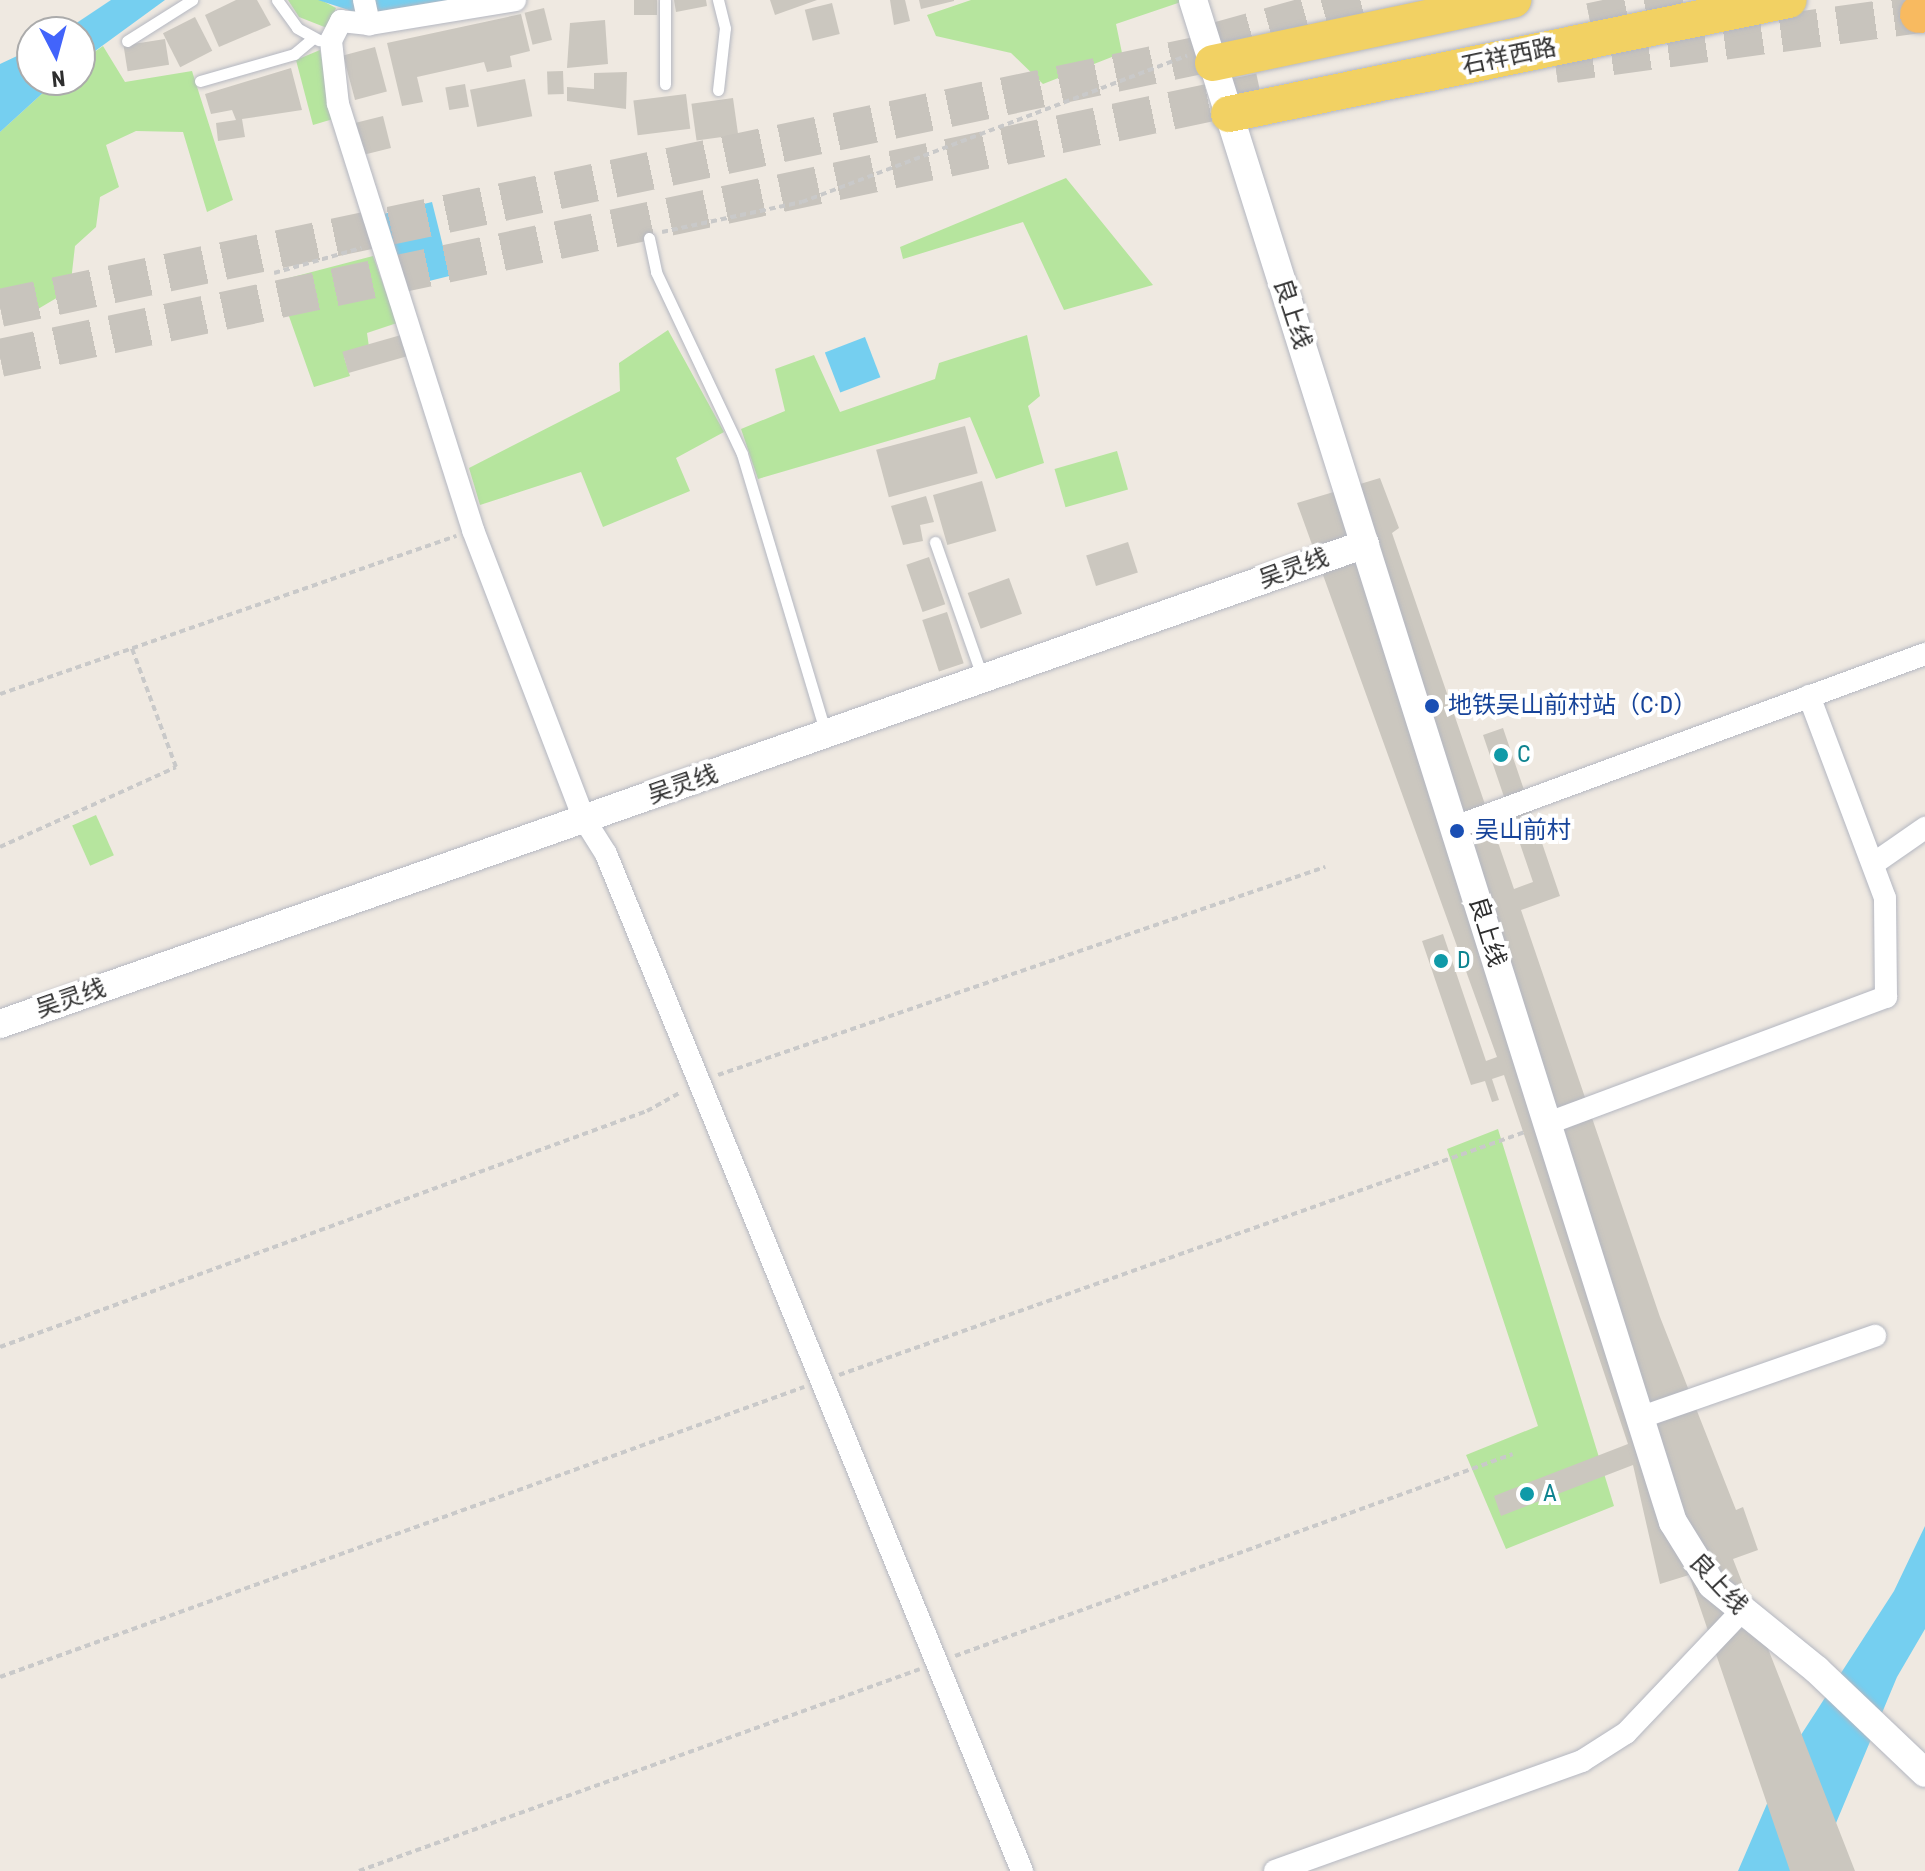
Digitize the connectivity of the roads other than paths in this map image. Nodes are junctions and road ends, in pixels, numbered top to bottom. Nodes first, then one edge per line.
1 (192, 0) edge
2 (277, 0) edge
3 (515, 0) edge
4 (665, 0) edge
5 (718, 0) edge
6 (1193, 0) edge
7 (1513, 0) edge
8 (1789, 0) edge
9 (367, 15) edge
10 (322, 40) junction
11 (127, 41) dead end
12 (1210, 55) junction
13 (200, 81) dead end
14 (665, 84) dead end
15 (718, 90) dead end
16 (1229, 114) tunnel mouth
17 (649, 238) road end
18 (935, 542) dead end
19 (1365, 544) junction
20 (1925, 654) edge
21 (984, 679) junction
22 (1809, 696) junction
23 (826, 735) junction
24 (584, 819) junction
25 (1455, 827) junction
26 (1925, 828) edge
27 (1876, 862) junction
28 (0, 1024) edge
29 (1546, 1124) junction
30 (1875, 1336) dead end
31 (1639, 1418) junction
32 (1741, 1612) junction
33 (1925, 1773) edge
34 (1022, 1871) edge
35 (1275, 1871) edge

1 - 11 lane
2 - 10 lane
3 - 9 street
4 - 14 lane
5 - 15 lane
6 - 12 street, 良上线
7 - 12 main road
8 - 16 main road, 石祥西路
9 - 10 street
10 - 13 lane
10 - 24 street
12 - 19 street, 良上线
17 - 23 lane
18 - 21 lane
19 - 21 street, 吴灵线
19 - 25 street, 良上线
20 - 22 street
21 - 23 street, 吴灵线
22 - 25 street
22 - 27 street
23 - 24 street, 吴灵线
24 - 28 street, 吴灵线
24 - 34 street
25 - 29 street, 良上线
26 - 27 street
27 - 29 street
29 - 31 street, 良上线
30 - 31 street
31 - 32 street, 良上线
32 - 33 street, 良上线
32 - 35 street

